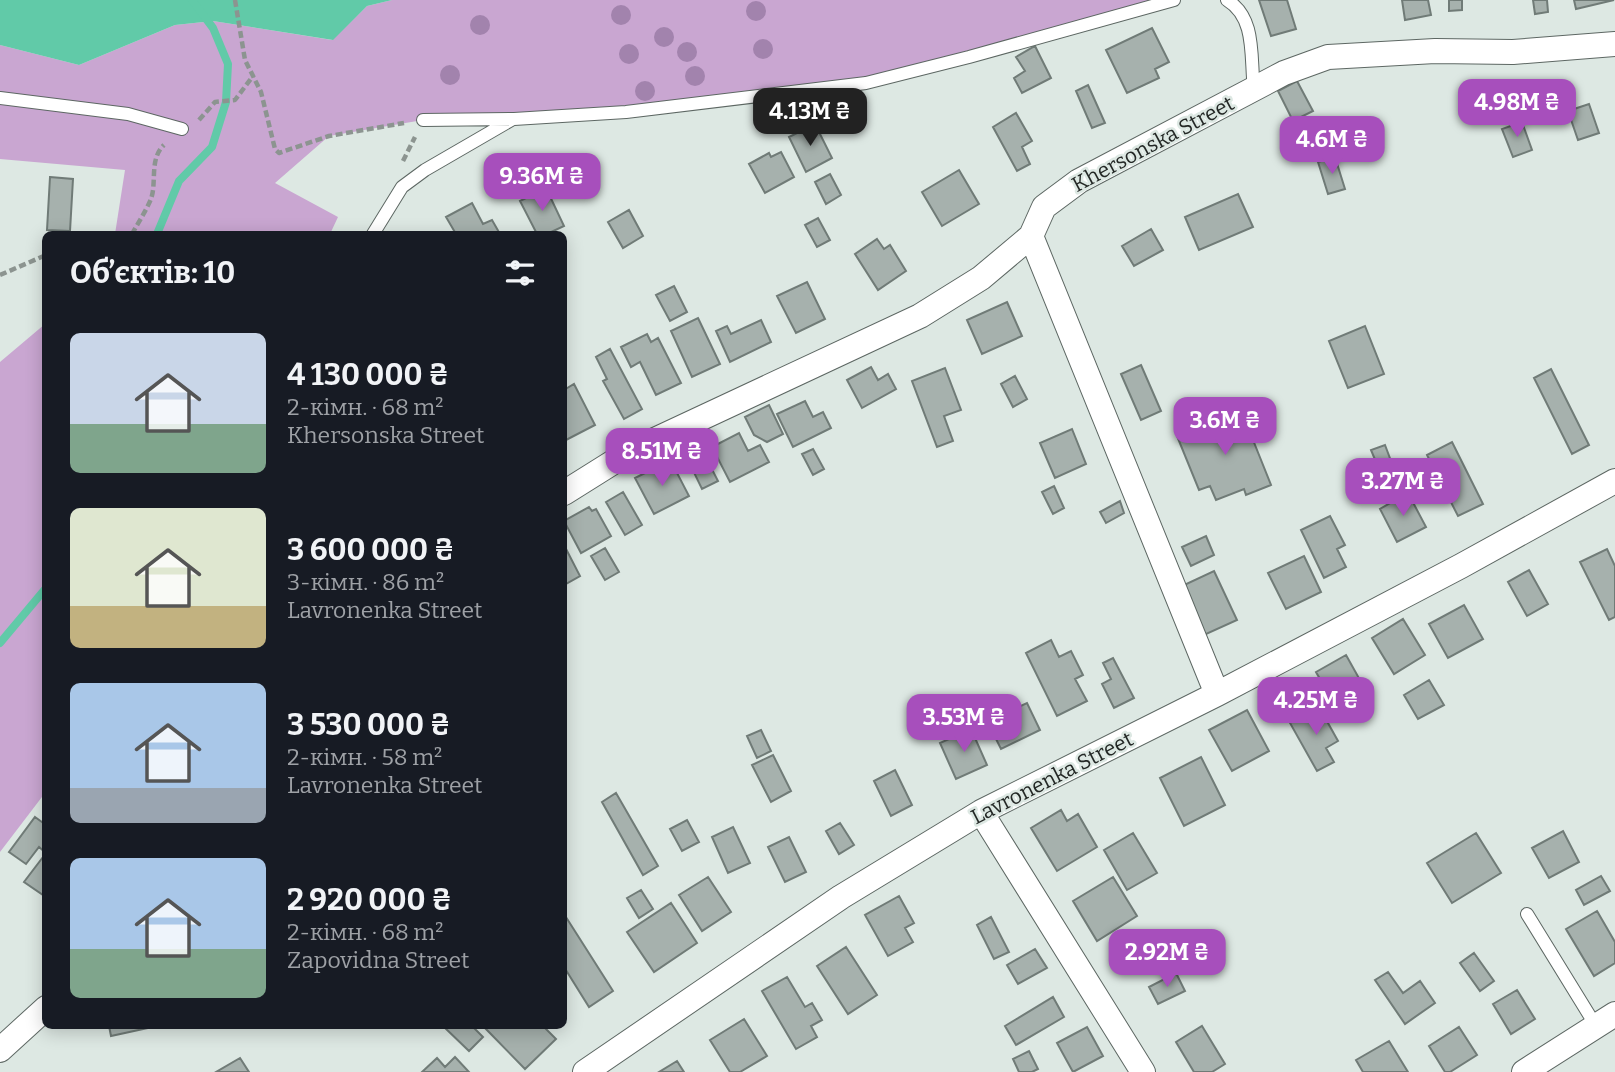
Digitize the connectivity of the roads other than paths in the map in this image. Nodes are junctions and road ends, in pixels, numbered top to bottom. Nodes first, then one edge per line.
1 (1174, 0) edge
2 (1227, 0) edge
3 (1615, 44) edge
4 (1254, 89) junction
5 (0, 98) edge
6 (514, 118) junction
7 (423, 120) road end
8 (182, 129) road end
9 (375, 231) edge
10 (1031, 236) junction
11 (1615, 481) edge
12 (567, 491) edge
13 (1217, 694) junction
14 (981, 812) junction
15 (1527, 914) dead end
16 (42, 1012) edge
17 (1606, 1020) edge
18 (0, 1050) edge
19 (585, 1072) edge
20 (1143, 1072) edge
21 (1524, 1072) edge

1 - 6 lane
2 - 4 lane
3 - 4 street, Khersonska Street
4 - 10 street, Khersonska Street
5 - 8 lane
6 - 7 lane
6 - 9 lane
10 - 12 street, Khersonska Street
10 - 13 street
11 - 13 street, Lavronenka Street
13 - 14 street, Lavronenka Street
14 - 19 street, Lavronenka Street
14 - 20 street
15 - 17 lane
16 - 18 street
17 - 21 street

